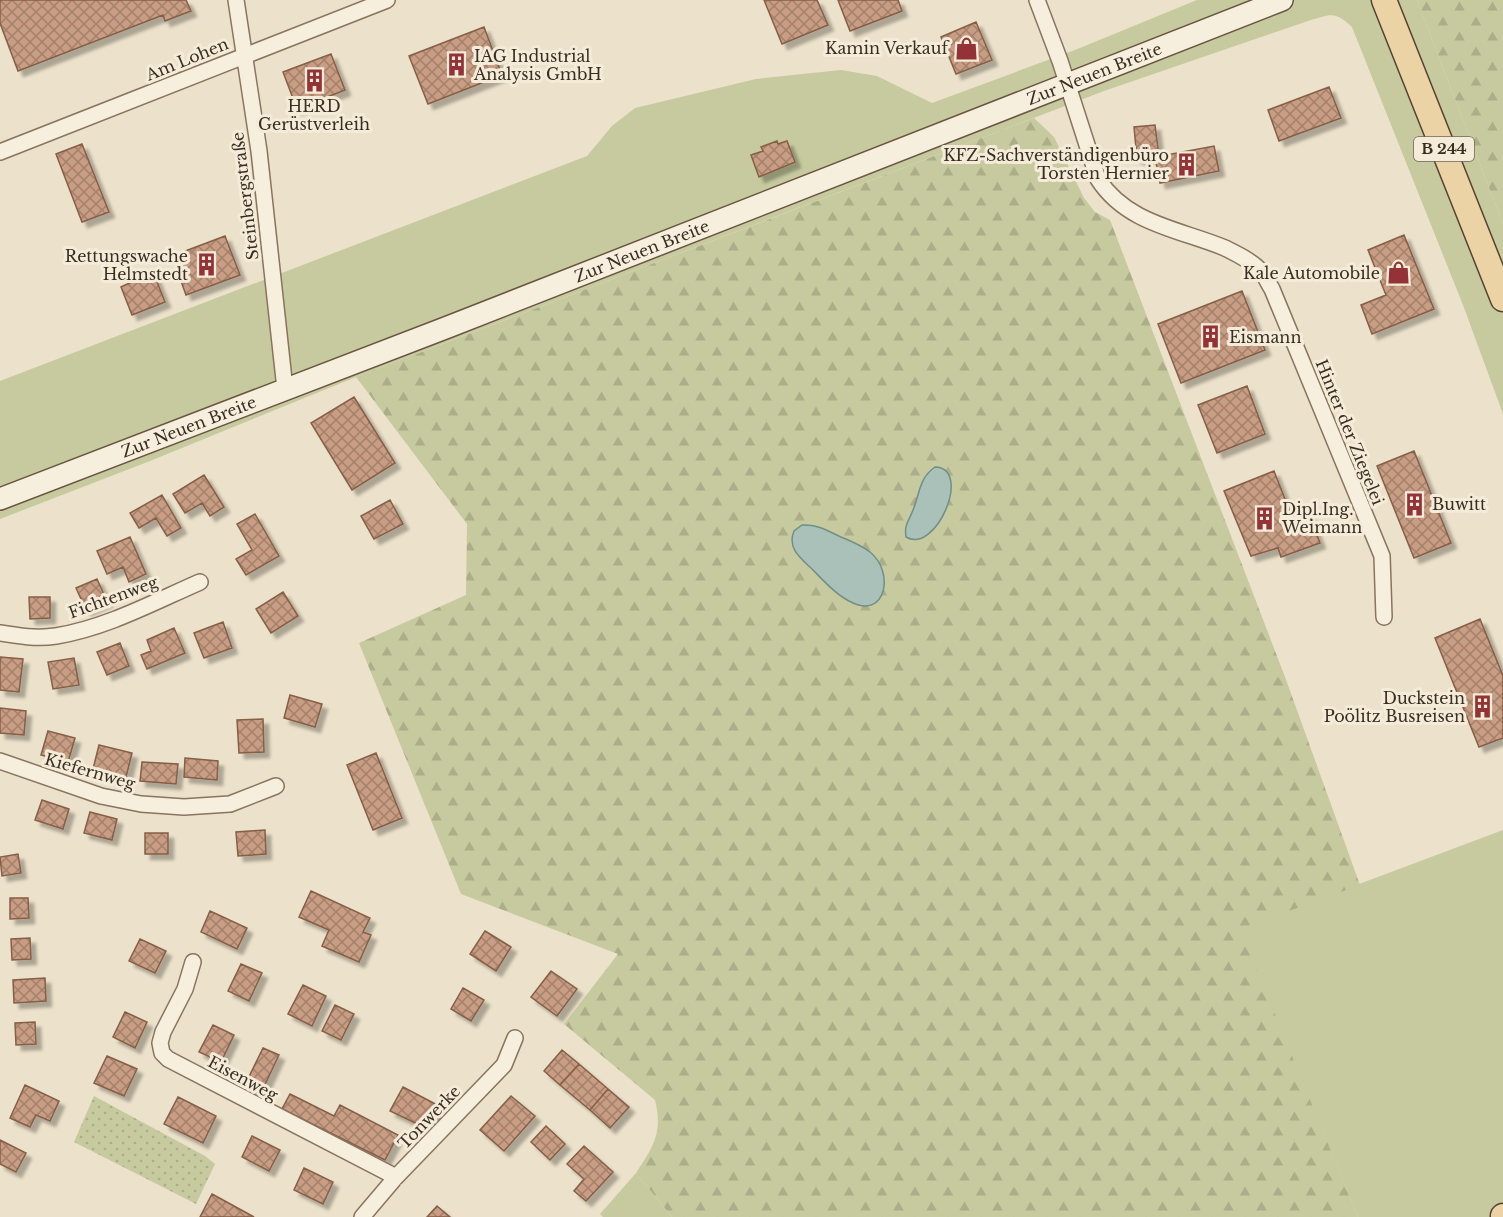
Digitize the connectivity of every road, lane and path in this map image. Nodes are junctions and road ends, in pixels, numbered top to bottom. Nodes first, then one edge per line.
1 (236, 0) edge
2 (387, 0) edge
3 (1036, 0) edge
4 (1282, 0) edge
5 (1384, 0) edge
6 (245, 55) junction
7 (1066, 83) junction
8 (0, 152) edge
9 (1503, 299) edge
10 (285, 389) junction
11 (0, 500) edge
12 (200, 582) dead end
13 (1384, 617) dead end
14 (0, 633) edge
15 (0, 761) edge
16 (276, 786) dead end
17 (193, 962) dead end
18 (515, 1038) dead end
19 (396, 1177) junction
20 (362, 1217) edge

1 - 6 street, Steinbergstraße
2 - 6 street, Am Lohen
3 - 7 street
4 - 7 street, Zur Neuen Breite
5 - 9 main road, B 244
6 - 8 street, Am Lohen
6 - 10 street, Steinbergstraße
7 - 10 street, Zur Neuen Breite
7 - 13 street, Hinter der Ziegelei
10 - 11 street, Zur Neuen Breite
12 - 14 street, Fichtenweg
15 - 16 street, Kiefernweg
17 - 19 street, Eisenweg
18 - 19 street, Tonwerke
19 - 20 street, Tonwerke

